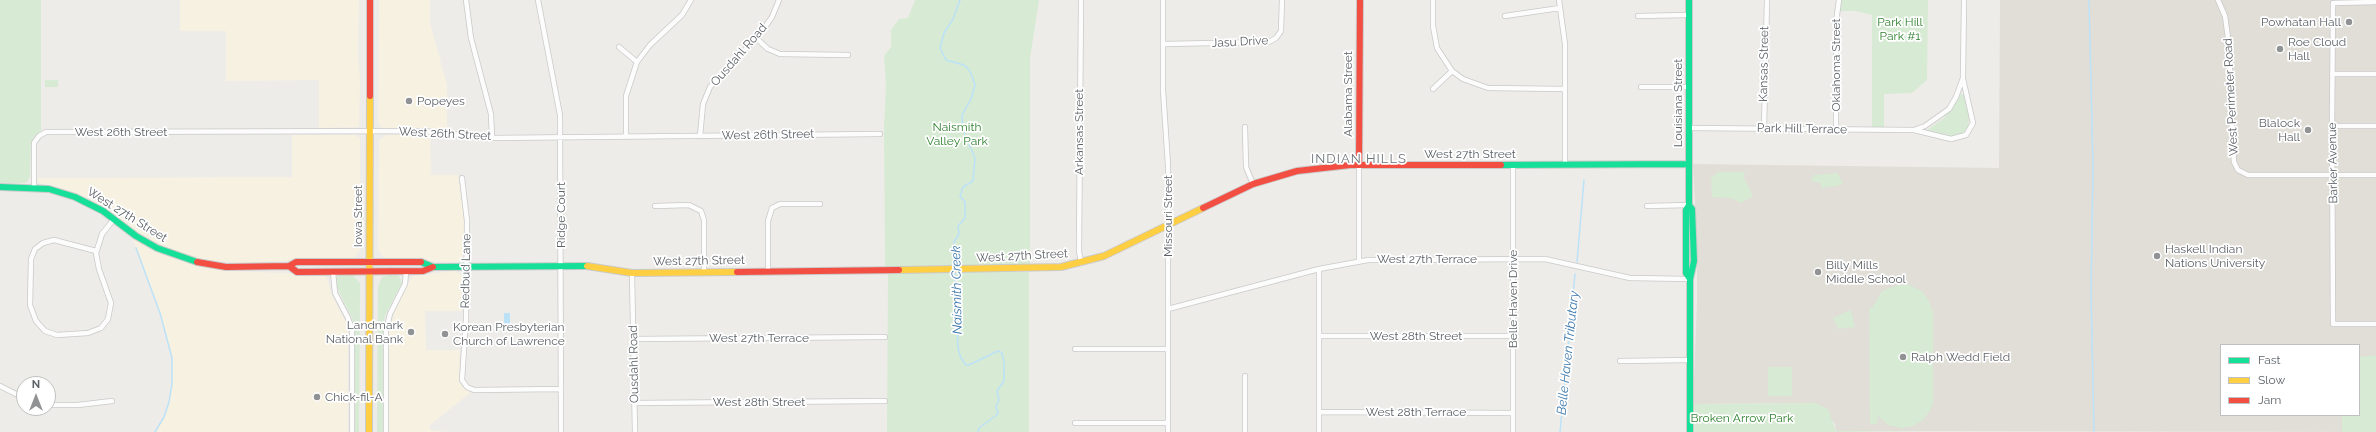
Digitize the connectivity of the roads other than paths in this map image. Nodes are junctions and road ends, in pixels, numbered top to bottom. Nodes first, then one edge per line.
1 (370, 0) edge
2 (466, 0) edge
3 (538, 0) edge
4 (691, 0) edge
5 (779, 0) edge
6 (1081, 0) edge
7 (1162, 0) edge
8 (1282, 0) edge
9 (1360, 0) edge
10 (1433, 0) edge
11 (1559, 0) edge
12 (1690, 0) edge
13 (1767, 0) edge
14 (1839, 0) edge
15 (1964, 0) edge
16 (2218, 0) edge
17 (2376, 2) edge
18 (1560, 8) junction
19 (1690, 15) junction
20 (1505, 16) dead end
21 (1638, 16) dead end
22 (756, 38) junction
23 (1163, 44) junction
24 (619, 47) dead end
25 (848, 55) dead end
26 (637, 62) junction
27 (1452, 71) junction
28 (2332, 74) junction
29 (2376, 74) edge
30 (1963, 78) junction
31 (1641, 87) dead end
32 (1689, 87) junction
33 (1433, 89) dead end
34 (1565, 89) junction
35 (2332, 126) junction
36 (2376, 126) edge
37 (1245, 127) dead end
38 (1689, 128) junction
39 (1764, 129) junction
40 (1836, 129) junction
41 (1914, 130) junction
42 (369, 131) junction
43 (880, 134) dead end
44 (626, 136) junction
45 (700, 136) junction
46 (561, 137) junction
47 (492, 138) junction
48 (1689, 164) junction
49 (1359, 165) junction
50 (1513, 165) junction
51 (1565, 165) junction
52 (2333, 175) junction
53 (2376, 175) edge
54 (462, 178) dead end
55 (1253, 184) junction
56 (0, 187) edge
57 (34, 188) junction
58 (820, 204) dead end
59 (1689, 205) junction
60 (654, 206) dead end
61 (1646, 206) dead end
62 (114, 219) junction
63 (1169, 225) junction
64 (96, 251) junction
65 (1513, 258) junction
66 (1359, 261) junction
67 (369, 262) junction
68 (1081, 263) junction
69 (561, 265) junction
70 (289, 266) junction
71 (466, 266) junction
72 (433, 267) junction
73 (1319, 269) junction
74 (768, 271) junction
75 (333, 272) junction
76 (369, 272) junction
77 (406, 272) junction
78 (704, 272) junction
79 (632, 273) junction
80 (1690, 279) junction
81 (1168, 309) junction
82 (2376, 324) edge
83 (1319, 336) junction
84 (1513, 336) junction
85 (885, 337) dead end
86 (633, 339) junction
87 (1075, 349) dead end
88 (1168, 349) junction
89 (1690, 360) junction
90 (1620, 361) dead end
91 (1245, 376) dead end
92 (0, 386) edge
93 (561, 389) junction
94 (16, 394) edge
95 (112, 401) dead end
96 (885, 402) dead end
97 (634, 403) junction
98 (56, 405) edge
99 (1319, 412) junction
100 (1513, 413) junction
101 (1075, 423) dead end
102 (1168, 423) junction
103 (352, 432) edge
104 (369, 432) edge
105 (386, 432) edge
106 (561, 432) edge
107 (635, 432) edge
108 (1168, 432) edge
109 (1245, 432) edge
110 (1319, 432) edge
111 (1513, 432) edge
112 (1690, 432) edge

1 - 42 main road, Iowa Street
2 - 47 street
3 - 46 street, Ridge Court
4 - 26 street
5 - 22 street, Ousdahl Road
6 - 68 street, Arkansas Street
7 - 23 street, Missouri Street
8 - 23 street, Jasu Drive
9 - 49 main road, Alabama Street
10 - 27 street
11 - 18 street
12 - 19 main road, Louisiana Street
13 - 39 street, Kansas Street
14 - 40 street, Oklahoma Street
15 - 30 street
16 - 52 street, West Perimeter Road
17 - 28 street, Barker Avenue
18 - 20 street
18 - 34 street
19 - 21 street
19 - 32 main road, Louisiana Street
22 - 25 street
22 - 45 street, Ousdahl Road
23 - 63 street, Missouri Street
24 - 26 street
26 - 44 street
27 - 33 street
27 - 34 street
28 - 29 street
28 - 35 street, Barker Avenue
30 - 41 street, Park Hill Terrace
30 - 41 street, Park Hill Terrace
31 - 32 street
32 - 38 main road, Louisiana Street
34 - 51 street
35 - 36 street
35 - 52 street, Barker Avenue
37 - 55 street
38 - 39 street, Park Hill Terrace
38 - 48 main road, Louisiana Street
39 - 40 street, Park Hill Terrace
40 - 41 street, Park Hill Terrace
42 - 47 street, West 26th Street
42 - 57 street, West 26th Street
42 - 67 main road, Iowa Street
43 - 45 street, West 26th Street
44 - 45 street, West 26th Street
44 - 46 street, West 26th Street
46 - 47 street, West 26th Street
46 - 69 street, Ridge Court
48 - 51 main road, West 27th Street
48 - 59 main road, Louisiana Street
49 - 50 main road, West 27th Street
49 - 55 main road, West 27th Street
49 - 66 street, Alabama Street
50 - 51 main road, West 27th Street
50 - 65 street, Belle Haven Drive
52 - 53 street
52 - 82 street, Barker Avenue
54 - 71 street, Redbud Lane
55 - 63 main road, West 27th Street
56 - 57 main road, West 27th Street
57 - 62 main road, West 27th Street
58 - 74 street
59 - 61 street
59 - 80 main road, Louisiana Street
60 - 78 street
62 - 64 street
62 - 70 main road, West 27th Street
63 - 68 main road, West 27th Street
63 - 81 street, Missouri Street
64 - 64 street
65 - 66 street, West 27th Terrace
65 - 80 street, West 27th Terrace
65 - 84 street, Belle Haven Drive
66 - 73 street, West 27th Terrace
67 - 70 main road, West 27th Street
67 - 72 main road, West 27th Street
67 - 76 main road, Iowa Street
68 - 74 main road, West 27th Street
69 - 71 main road, West 27th Street
69 - 79 main road, West 27th Street
69 - 93 street, Ridge Court
70 - 75 main road, West 27th Street
71 - 72 main road, West 27th Street
71 - 93 street, Redbud Lane
72 - 77 main road, West 27th Street
73 - 81 street, West 27th Terrace
73 - 83 street
74 - 78 main road, West 27th Street
75 - 76 main road, West 27th Street
75 - 103 street
76 - 77 main road, West 27th Street
76 - 104 main road, Iowa Street
77 - 105 street
78 - 79 main road, West 27th Street
79 - 86 street, Ousdahl Road
80 - 89 main road, Louisiana Street
81 - 88 street, Missouri Street
83 - 84 street, West 28th Street
83 - 99 street
84 - 100 street, Belle Haven Drive
85 - 86 street, West 27th Terrace
86 - 97 street, Ousdahl Road
87 - 88 street
88 - 102 street, Missouri Street
89 - 90 street
89 - 112 main road, Louisiana Street
91 - 109 street
92 - 94 street
93 - 106 street, Ridge Court
95 - 98 street
96 - 97 street, West 28th Street
97 - 107 street, Ousdahl Road
99 - 100 street, West 28th Terrace
99 - 110 street
100 - 111 street, Belle Haven Drive
101 - 102 street
102 - 108 street, Missouri Street

